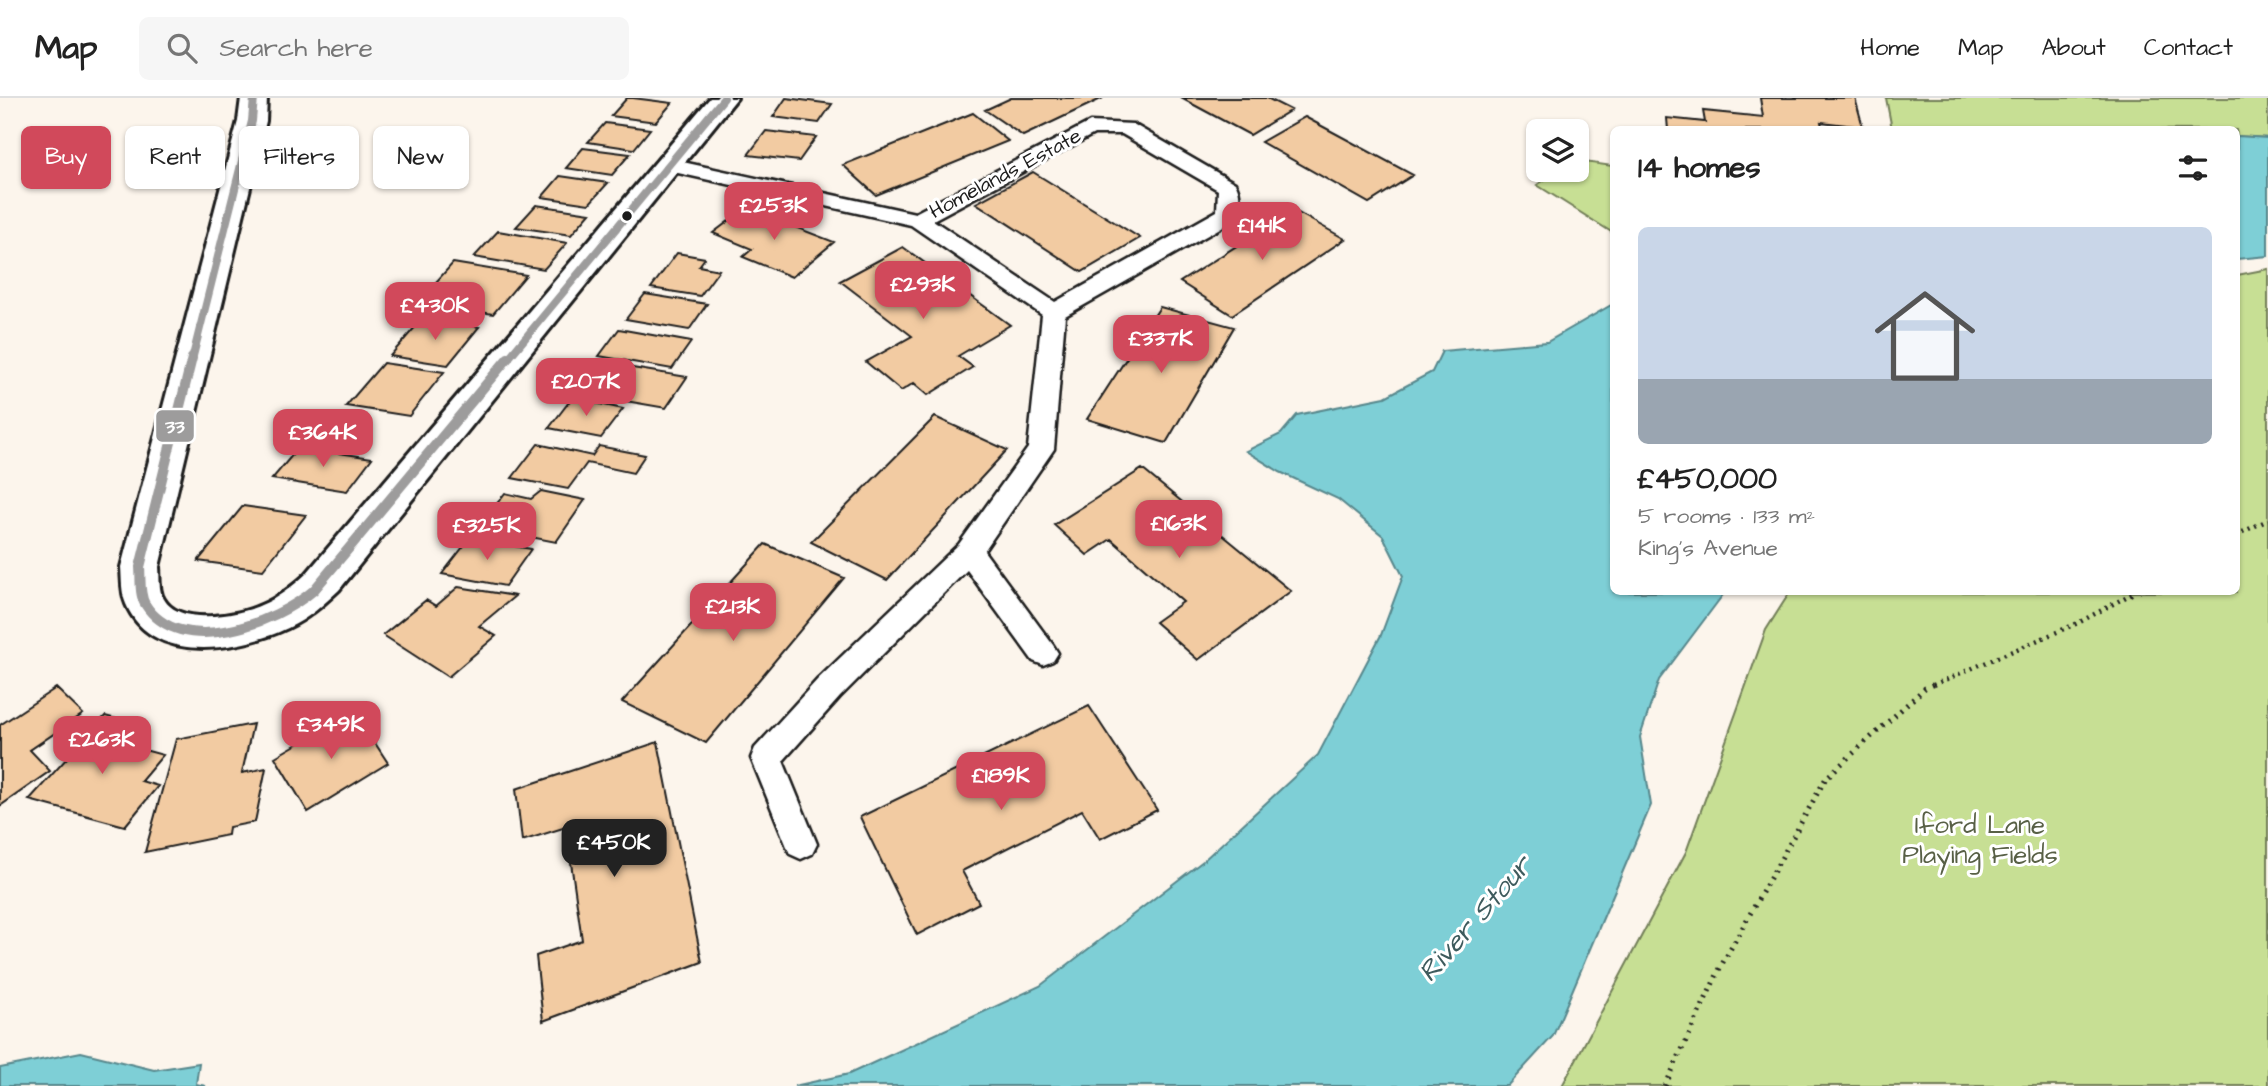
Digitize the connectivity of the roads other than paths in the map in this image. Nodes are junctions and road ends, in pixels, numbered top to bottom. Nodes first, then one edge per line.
1 (254, 98) edge
2 (724, 98) edge
3 (669, 165) junction
4 (918, 219) junction
5 (1054, 312) junction
6 (969, 551) junction
7 (1043, 653) dead end
8 (801, 844) dead end

1 - 3 street
2 - 3 street
3 - 4 lane, Homelands Estate
4 - 5 lane, Homelands Estate
4 - 5 lane, Homelands Estate
5 - 6 lane
6 - 7 lane
6 - 8 lane

